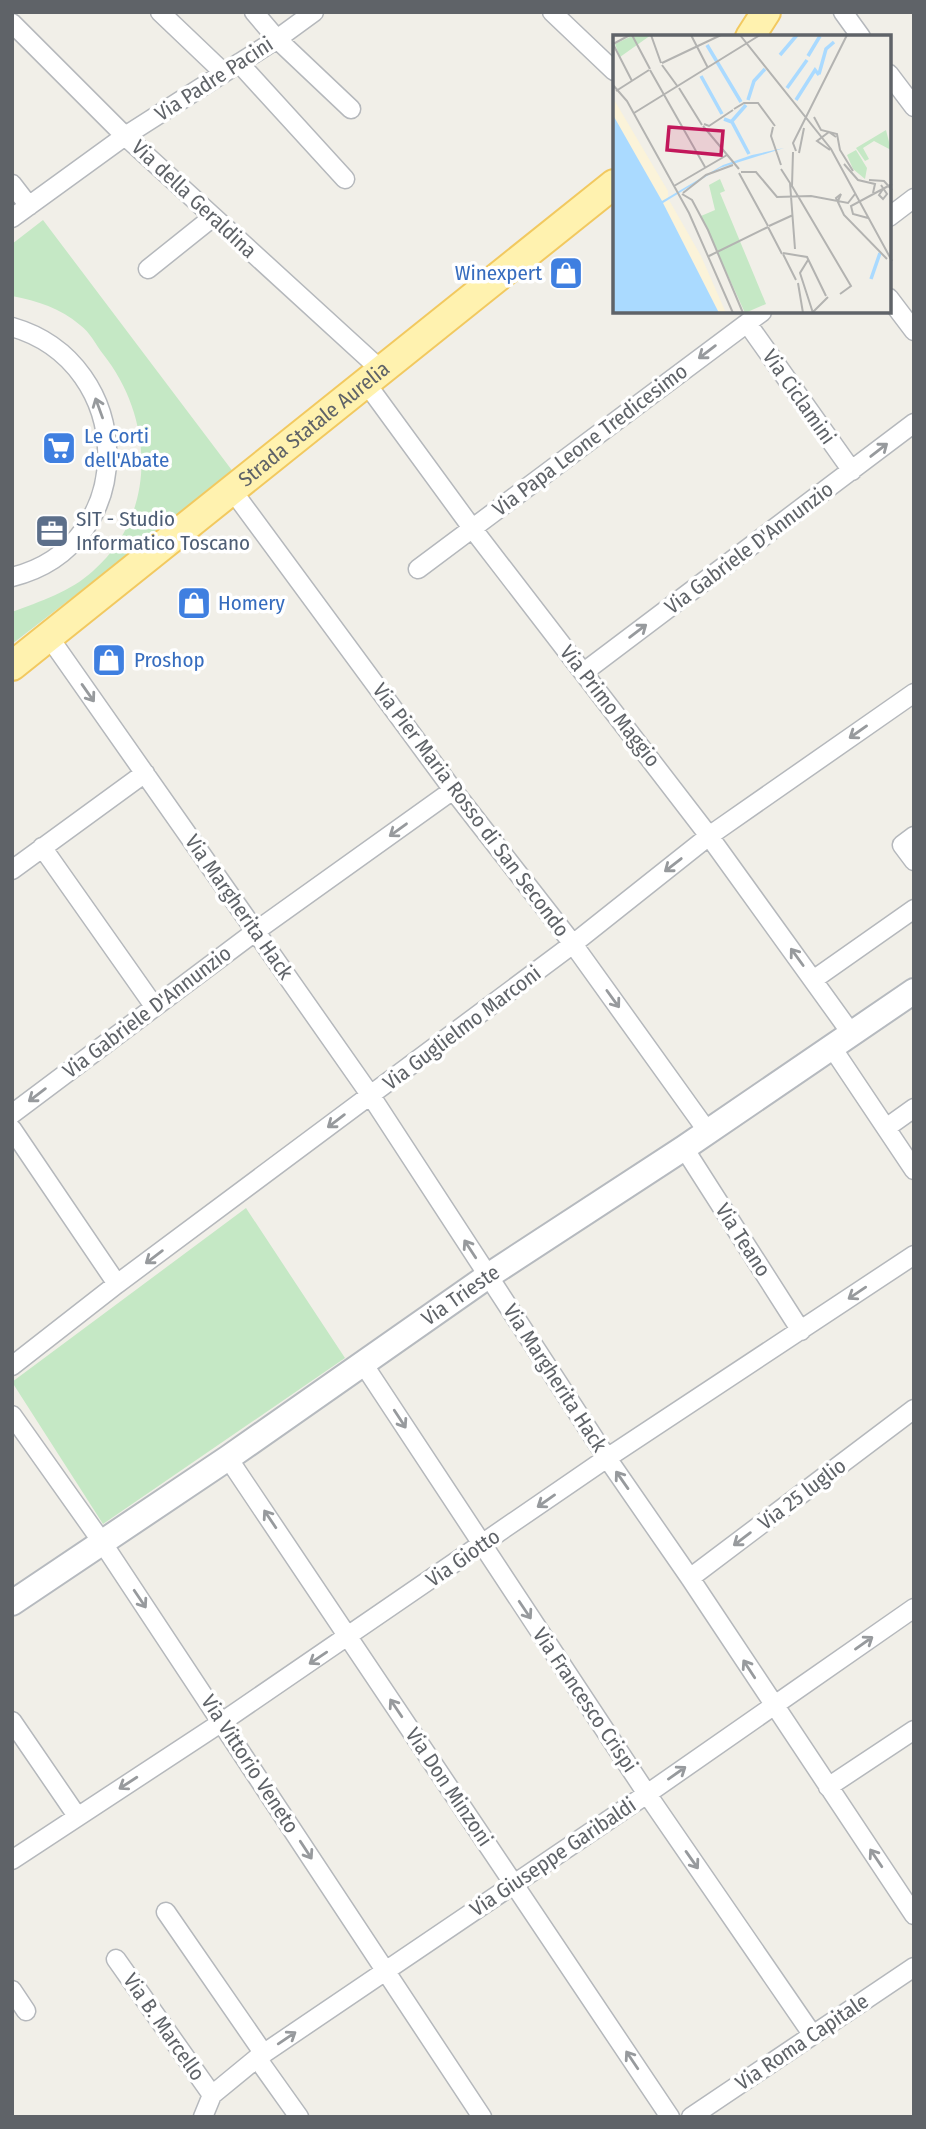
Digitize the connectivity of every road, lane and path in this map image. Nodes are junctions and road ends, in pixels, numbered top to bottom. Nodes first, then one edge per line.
1 (160, 12) edge
2 (254, 12) edge
3 (314, 12) edge
4 (552, 12) edge
5 (766, 12) edge
6 (843, 12) edge
7 (12, 23) edge
8 (751, 35) edge
9 (860, 35) edge
10 (277, 39) junction
11 (239, 63) junction
12 (613, 70) edge
13 (224, 73) junction
14 (891, 77) edge
15 (914, 107) edge
16 (351, 109) dead end
17 (125, 136) junction
18 (345, 178) dead end
19 (12, 184) edge
20 (613, 185) edge
21 (914, 198) edge
22 (29, 206) junction
23 (891, 215) edge
24 (213, 217) junction
25 (12, 218) edge
26 (148, 269) dead end
27 (891, 301) edge
28 (761, 313) edge
29 (747, 323) junction
30 (12, 327) edge
31 (914, 331) edge
32 (373, 376) junction
33 (914, 423) edge
34 (852, 471) junction
35 (232, 491) junction
36 (472, 528) junction
37 (418, 569) dead end
38 (12, 577) edge
39 (49, 637) junction
40 (12, 666) edge
41 (584, 672) junction
42 (914, 693) edge
43 (145, 773) junction
44 (453, 790) junction
45 (709, 836) junction
46 (908, 840) edge
47 (42, 847) junction
48 (914, 861) edge
49 (12, 870) edge
50 (914, 909) edge
51 (256, 931) junction
52 (573, 944) junction
53 (813, 980) junction
54 (914, 991) edge
55 (154, 1006) junction
56 (841, 1039) junction
57 (371, 1096) junction
58 (914, 1108) edge
59 (12, 1114) edge
60 (886, 1128) junction
61 (12, 1129) edge
62 (708, 1132) junction
63 (684, 1148) junction
64 (18, 1149) edge
65 (914, 1170) edge
66 (914, 1255) edge
67 (488, 1276) junction
68 (117, 1284) junction
69 (801, 1331) junction
70 (362, 1362) junction
71 (12, 1366) edge
72 (914, 1409) edge
73 (12, 1415) edge
74 (229, 1458) junction
75 (607, 1458) junction
76 (103, 1542) junction
77 (482, 1545) junction
78 (690, 1578) junction
79 (12, 1603) edge
80 (914, 1608) edge
81 (349, 1637) junction
82 (773, 1706) junction
83 (12, 1721) edge
84 (222, 1722) junction
85 (914, 1730) edge
86 (828, 1787) junction
87 (647, 1794) junction
88 (77, 1816) junction
89 (12, 1860) edge
90 (514, 1884) junction
91 (166, 1912) dead end
92 (914, 1915) edge
93 (116, 1959) dead end
94 (914, 1967) edge
95 (385, 1971) junction
96 (12, 1990) edge
97 (26, 2011) dead end
98 (812, 2034) junction
99 (260, 2056) junction
100 (212, 2095) junction
101 (203, 2117) edge
102 (299, 2117) edge
103 (482, 2117) edge
104 (670, 2117) edge
105 (691, 2117) edge

1 - 13 street
2 - 10 street
3 - 10 street, Via Padre Pacini
4 - 12 street
5 - 8 main road
6 - 9 street
7 - 17 street, Via della Geraldina
10 - 11 street, Via Padre Pacini
10 - 16 street
11 - 13 street, Via Padre Pacini
11 - 18 street
13 - 17 street, Via Padre Pacini
14 - 15 street
17 - 22 street, Via Padre Pacini
17 - 24 street, Via della Geraldina
19 - 22 street
20 - 32 main road, Strada Statale Aurelia
21 - 23 street
22 - 25 street, Via Padre Pacini
24 - 26 street
24 - 32 street, Via della Geraldina
27 - 31 street
28 - 29 street, Via Papa Leone Tredicesimo
29 - 34 street, Via Ciclamini
29 -> 36 street, Via Papa Leone Tredicesimo
38 -> 30 street
32 - 35 main road, Strada Statale Aurelia
32 - 36 street, Via Primo Maggio
34 -> 33 street, Via Gabriele D'Annunzio
41 -> 34 street, Via Gabriele D'Annunzio
35 - 39 main road, Strada Statale Aurelia
35 - 44 street, Via Pier Maria Rosso di San Secondo
36 - 37 street, Via Papa Leone Tredicesimo
36 - 41 street, Via Primo Maggio
39 - 40 main road, Strada Statale Aurelia
39 -> 43 street, Via Margherita Hack
41 - 45 street, Via Primo Maggio
42 -> 45 street, Via Guglielmo Marconi
43 - 47 street
43 - 51 street, Via Margherita Hack
44 -> 51 street, Via Gabriele D'Annunzio
44 - 52 street, Via Pier Maria Rosso di San Secondo
45 -> 52 street, Via Guglielmo Marconi
53 -> 45 street, Via Primo Maggio
46 - 48 street
47 - 49 street
47 - 55 street
50 - 53 street
51 - 55 street, Via Gabriele D'Annunzio
51 - 57 street, Via Margherita Hack
52 - 57 street, Via Guglielmo Marconi
52 -> 62 street, Via Pier Maria Rosso di San Secondo
53 - 56 street, Via Primo Maggio
54 - 56 street, Via Trieste
55 -> 59 street, Via Gabriele D'Annunzio
56 - 60 street, Via Primo Maggio
56 - 62 street, Via Trieste
67 -> 57 street, Via Margherita Hack
57 -> 68 street, Via Guglielmo Marconi
58 - 60 street
60 - 65 street, Via Primo Maggio
61 - 64 street
62 - 63 street, Via Trieste
63 - 67 street, Via Trieste
63 - 69 street, Via Teano
64 - 68 street
66 -> 69 street, Via Giotto
67 - 70 street, Via Trieste
67 - 75 street, Via Margherita Hack
68 - 71 street, Via Guglielmo Marconi
69 - 75 street, Via Giotto
70 - 74 street, Via Trieste
70 -> 77 street, Via Francesco Crispi
72 -> 78 street, Via 25 luglio
73 - 76 street, Via Vittorio Veneto
74 - 76 street, Via Trieste
81 -> 74 street, Via Don Minzoni
75 -> 77 street, Via Giotto
78 -> 75 street, Via Margherita Hack
76 - 79 street, Via Trieste
76 -> 84 street, Via Vittorio Veneto
77 - 81 street, Via Giotto
77 -> 87 street, Via Francesco Crispi
82 -> 78 street, Via Margherita Hack
82 -> 80 street, Via Giuseppe Garibaldi
81 -> 84 street, Via Giotto
90 -> 81 street, Via Don Minzoni
82 - 86 street, Via Margherita Hack
87 -> 82 street, Via Giuseppe Garibaldi
83 - 88 street
84 -> 88 street, Via Giotto
84 -> 95 street, Via Vittorio Veneto
85 - 86 street
92 -> 86 street, Via Margherita Hack
87 - 90 street, Via Giuseppe Garibaldi
87 -> 98 street, Via Francesco Crispi
88 - 89 street, Via Giotto
90 - 95 street, Via Giuseppe Garibaldi
104 -> 90 street, Via Don Minzoni
91 - 99 street
93 - 100 street, Via B. Marcello
94 - 98 street, Via Roma Capitale
99 -> 95 street, Via Giuseppe Garibaldi
95 - 103 street, Via Vittorio Veneto
96 - 97 street
98 - 105 street, Via Roma Capitale
99 - 100 street, Via Giuseppe Garibaldi
99 - 102 street
100 - 101 street, Via Giuseppe Garibaldi

